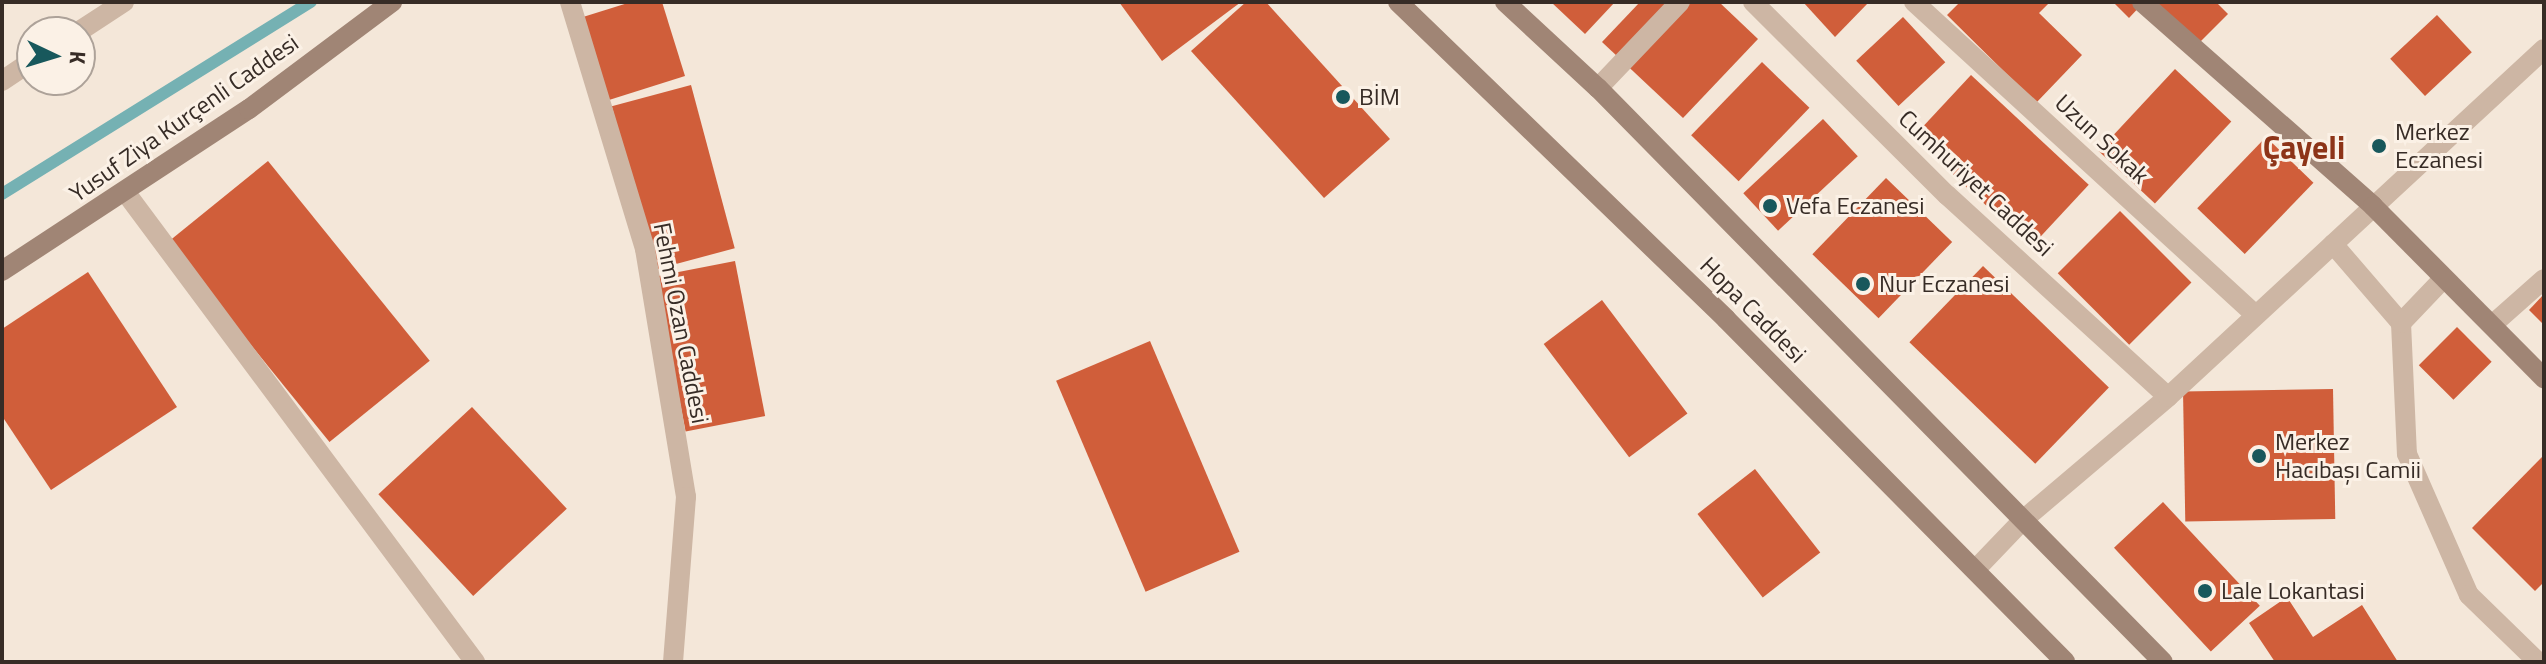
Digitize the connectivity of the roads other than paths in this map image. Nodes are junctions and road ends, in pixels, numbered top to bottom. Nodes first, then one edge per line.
1 (124, 2) edge
2 (392, 2) edge
3 (570, 2) edge
4 (1398, 2) edge
5 (1505, 2) edge
6 (1680, 2) edge
7 (1753, 2) edge
8 (1914, 2) edge
9 (2142, 2) edge
10 (96, 20) edge
11 (2544, 49) edge
12 (1598, 88) junction
13 (126, 193) junction
14 (2373, 206) junction
15 (2333, 244) junction
16 (2, 271) edge
17 (2444, 278) junction
18 (2544, 279) edge
19 (2255, 315) junction
20 (2401, 323) junction
21 (2492, 325) junction
22 (2544, 378) edge
23 (2168, 397) junction
24 (2023, 520) junction
25 (1976, 569) junction
26 (475, 662) edge
27 (673, 662) edge
28 (2065, 662) edge
29 (2163, 662) edge
30 (2538, 662) edge

1 - 10 street
2 - 13 main road, Yusuf Ziya Kurçenli Caddesi
3 - 27 street, Fehmi Ozan Caddesi
4 - 25 main road, Hopa Caddesi
5 - 12 main road, Hopa Caddesi
6 - 12 street
7 - 23 street, Cumhuriyet Caddesi
8 - 19 street, Uzun Sokak
9 - 14 main road
11 - 14 street
12 - 24 main road, Hopa Caddesi
13 - 16 main road, Yusuf Ziya Kurçenli Caddesi
13 - 26 street
14 - 15 street
14 - 17 main road
15 - 19 street
15 - 20 street
17 - 20 street
17 - 21 main road
18 - 21 street
19 - 23 street
20 - 30 street
21 - 22 main road
23 - 24 street
24 - 25 street
24 - 29 main road, Hopa Caddesi
25 - 28 main road, Hopa Caddesi

